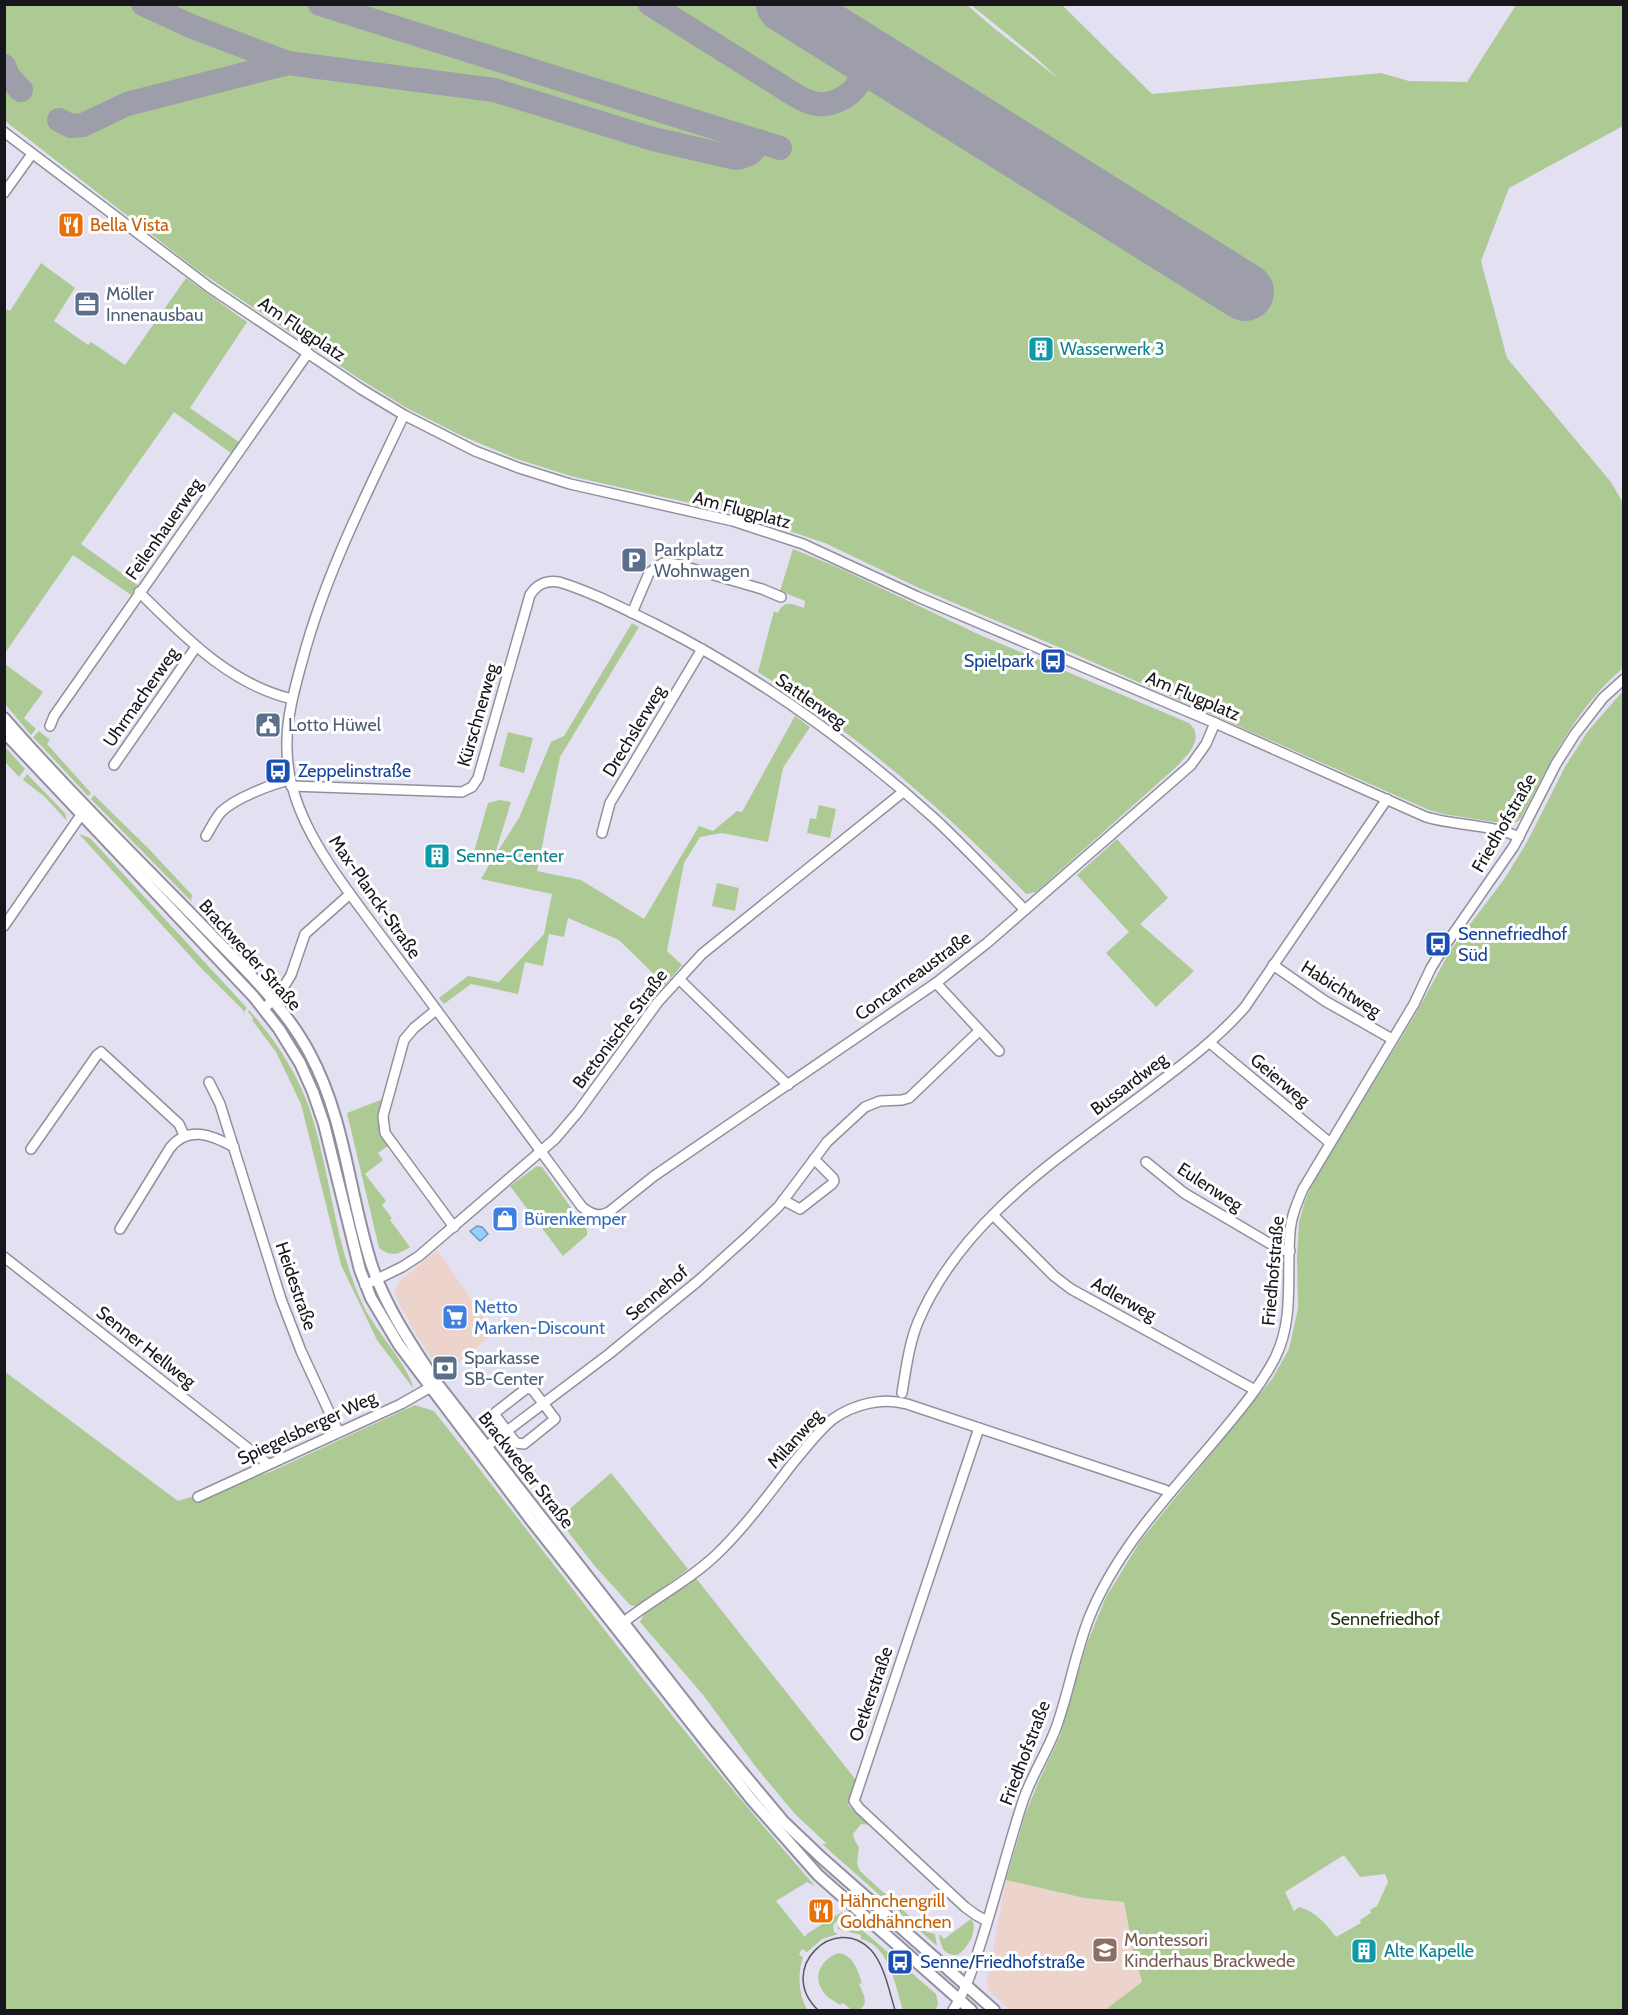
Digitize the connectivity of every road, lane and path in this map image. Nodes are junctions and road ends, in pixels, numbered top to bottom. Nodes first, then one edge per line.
1 (4, 132) edge
2 (32, 154) junction
3 (4, 194) edge
4 (308, 353) junction
5 (404, 415) junction
6 (540, 584) joint
7 (139, 592) junction
8 (781, 597) dead end
9 (632, 613) junction
10 (196, 648) junction
11 (702, 649) junction
12 (1623, 679) edge
13 (292, 699) junction
14 (4, 718) edge
15 (1215, 723) junction
16 (50, 726) dead end
17 (4, 732) edge
18 (114, 765) dead end
19 (290, 783) junction
20 (903, 792) junction
21 (1387, 799) junction
22 (81, 814) junction
23 (602, 833) dead end
24 (206, 836) dead end
25 (1519, 837) junction
26 (350, 894) junction
27 (1025, 910) junction
28 (4, 926) edge
29 (1273, 965) junction
30 (679, 979) junction
31 (936, 982) junction
32 (273, 1001) junction
33 (263, 1009) junction
34 (436, 1010) junction
35 (979, 1031) junction
36 (1392, 1039) junction
37 (1210, 1043) junction
38 (999, 1051) dead end
39 (209, 1082) dead end
40 (788, 1085) junction
41 (184, 1135) junction
42 (1329, 1142) junction
43 (234, 1147) junction
44 (31, 1149) dead end
45 (543, 1151) junction
46 (814, 1159) junction
47 (1146, 1162) dead end
48 (783, 1200) junction
49 (597, 1215) joint
50 (993, 1215) junction
51 (454, 1227) junction
52 (120, 1229) dead end
53 (1290, 1251) junction
54 (4, 1257) edge
55 (378, 1279) junction
56 (365, 1285) junction
57 (429, 1388) junction
58 (1255, 1390) junction
59 (902, 1393) dead end
60 (544, 1403) junction
61 (979, 1428) junction
62 (338, 1431) junction
63 (507, 1431) junction
64 (487, 1446) junction
65 (268, 1464) junction
66 (1170, 1493) junction
67 (198, 1497) dead end
68 (624, 1622) junction
69 (987, 1921) junction
70 (966, 1986) junction
71 (959, 2000) junction
72 (952, 2010) edge
73 (971, 2010) edge
74 (994, 2010) edge

1 - 2 street, Am Flugplatz
2 - 3 street
2 - 4 street, Am Flugplatz
4 - 5 street, Am Flugplatz
4 - 7 street, Feilenhauerweg
5 - 13 street, Max-Planck-Straße
5 - 15 street, Am Flugplatz
6 - 9 street, Sattlerweg
6 - 19 street, Kürschnerweg
7 - 10 street
7 - 16 street, Feilenhauerweg
8 - 9 street
9 - 11 street, Sattlerweg
10 - 13 street
10 - 18 street, Uhrmacherweg
11 - 20 street, Sattlerweg
11 - 23 street, Drechslerweg
12 - 25 street, Friedhofstraße
13 - 19 street, Max-Planck-Straße
14 - 32 main road, Brackweder Straße
15 - 21 street, Am Flugplatz
15 - 27 street, Concarneaustraße
17 - 22 main road, Brackweder Straße
19 - 24 street
19 - 26 street, Max-Planck-Straße
20 - 27 street, Sattlerweg
20 - 30 street, Bretonische Straße
21 - 25 street, Am Flugplatz
21 - 29 street, Bussardweg
22 - 28 street
22 - 33 main road, Brackweder Straße
25 - 36 street, Friedhofstraße
26 - 32 street
26 - 34 street, Max-Planck-Straße
27 - 31 street, Concarneaustraße
29 - 36 street, Habichtweg
29 - 37 street, Bussardweg
30 - 40 street
30 - 45 street, Bretonische Straße
31 - 35 street
31 - 40 street, Concarneaustraße
32 - 33 street
32 - 55 main road, Brackweder Straße
33 - 56 main road, Brackweder Straße
34 - 45 street, Max-Planck-Straße
34 - 51 street
35 - 38 street
35 - 46 street, Sennehof
36 - 42 street, Friedhofstraße
37 - 42 street, Geierweg
37 - 50 street, Bussardweg
39 - 43 street, Heidestraße
40 - 49 street, Concarneaustraße
41 - 43 street
41 - 44 street
41 - 52 street
42 - 53 street, Friedhofstraße
43 - 62 street, Heidestraße
45 - 49 street, Max-Planck-Straße
45 - 51 street, Bretonische Straße
46 - 48 street, Sennehof
46 - 48 street
47 - 53 street, Eulenweg
48 - 60 street, Sennehof
50 - 58 street, Adlerweg
50 - 59 street, Bussardweg
51 - 55 street, Bretonische Straße
53 - 58 street, Friedhofstraße
54 - 65 street, Senner Hellweg
55 - 56 street, Bretonische Straße
55 - 64 main road, Brackweder Straße
56 - 57 main road, Brackweder Straße
57 - 62 street, Spiegelsberger Weg
57 - 71 main road, Brackweder Straße
58 - 66 street, Friedhofstraße
60 - 63 street, Sennehof
60 - 63 street
60 - 63 street
61 - 66 street, Milanweg
61 - 68 street, Milanweg
61 - 69 street, Oetkerstraße
62 - 65 street, Spiegelsberger Weg
63 - 64 street, Sennehof
64 - 68 main road, Brackweder Straße
65 - 67 street, Spiegelsberger Weg
66 - 69 street, Friedhofstraße
68 - 70 main road, Brackweder Straße
69 - 70 street, Friedhofstraße
70 - 71 street, Friedhofstraße
70 - 74 main road, Brackweder Straße
71 - 72 street, Friedhofstraße
71 - 73 main road, Brackweder Straße

